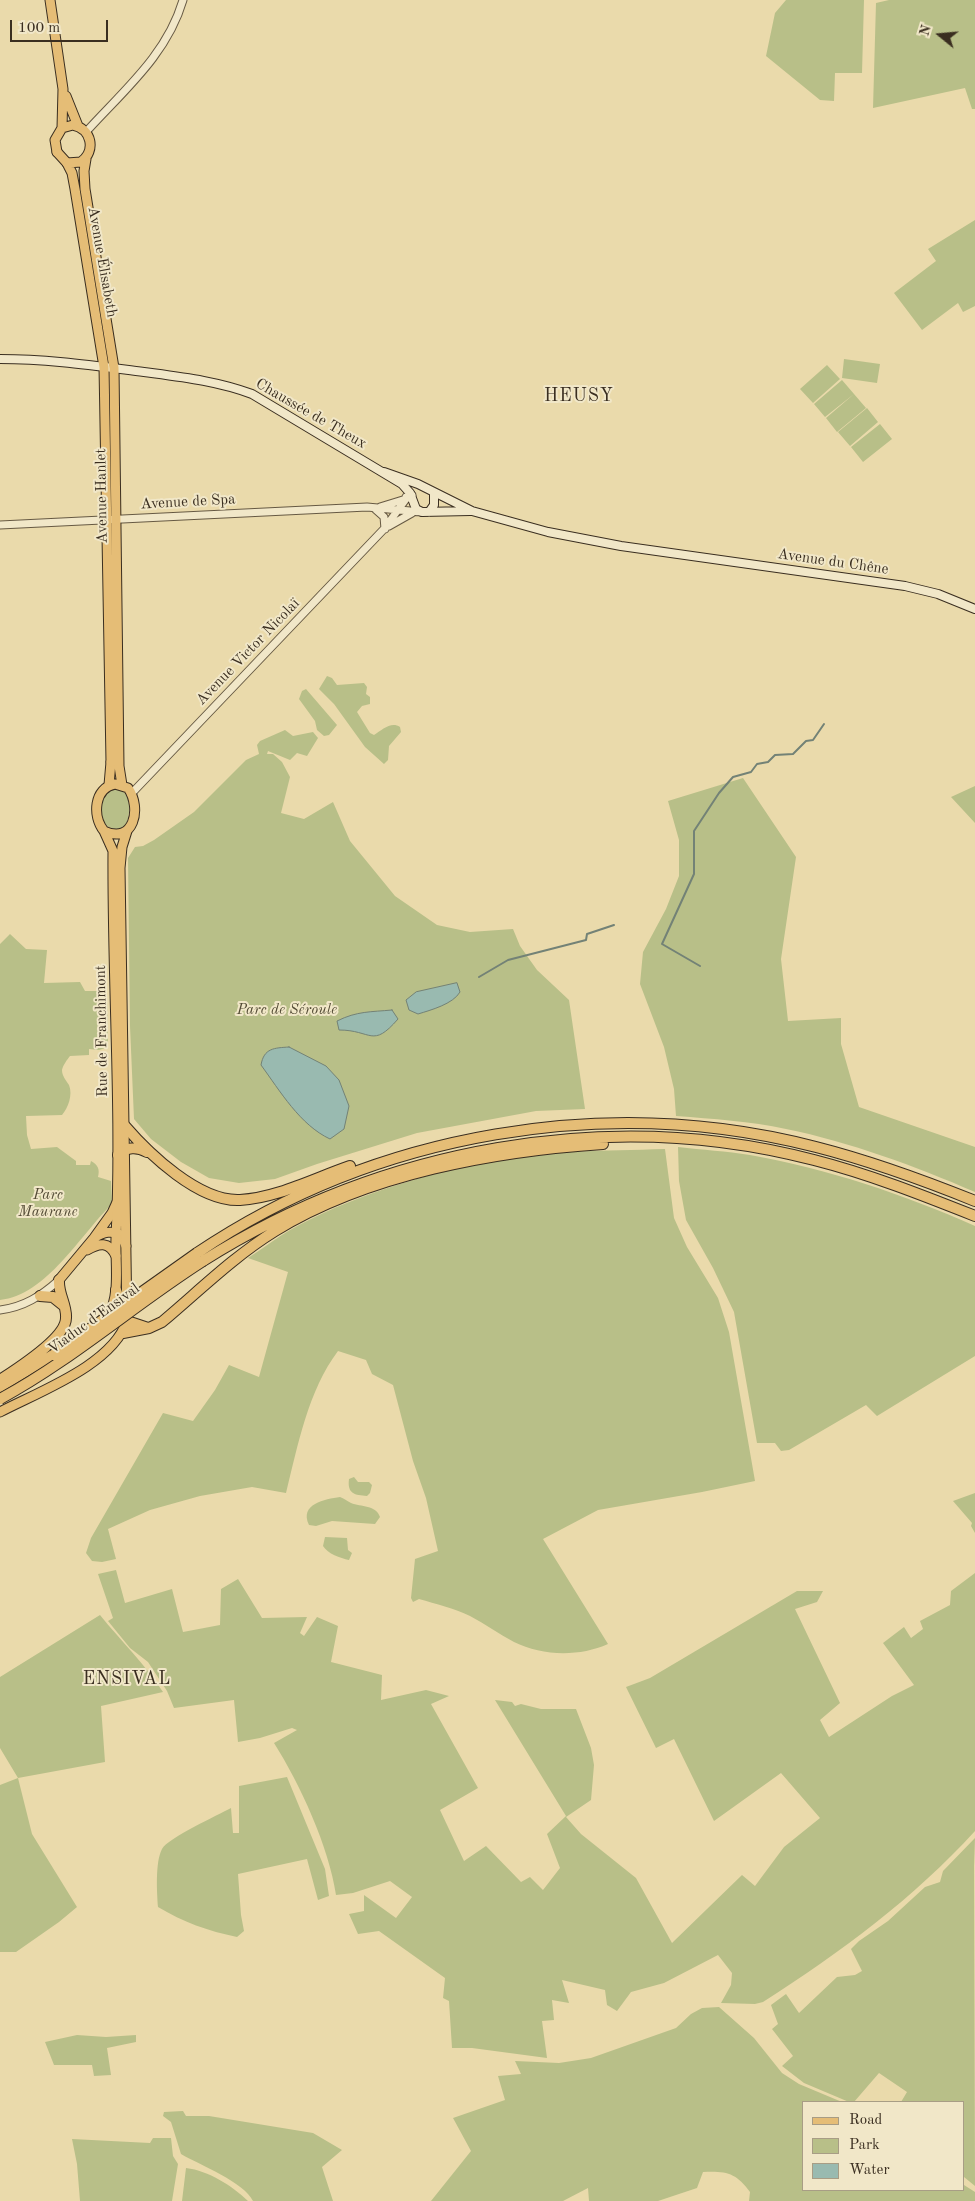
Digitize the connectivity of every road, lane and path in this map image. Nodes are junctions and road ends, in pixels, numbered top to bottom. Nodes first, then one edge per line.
1 (50, 0) edge
2 (183, 0) edge
3 (63, 89) junction
4 (62, 128) junction
5 (82, 129) junction
6 (86, 159) junction
7 (67, 163) junction
8 (88, 209) joint
9 (0, 359) edge
10 (104, 367) junction
11 (114, 368) junction
12 (384, 472) junction
13 (434, 492) junction
14 (407, 494) junction
15 (367, 507) junction
16 (377, 507) junction
17 (399, 511) junction
18 (472, 511) junction
19 (422, 512) junction
20 (106, 520) junction
21 (116, 520) junction
22 (0, 525) edge
23 (384, 529) junction
24 (685, 555) joint
25 (975, 609) edge
26 (109, 785) junction
27 (122, 785) junction
28 (132, 794) junction
29 (104, 831) junction
30 (128, 831) junction
31 (588, 1124) junction
32 (124, 1125) junction
33 (666, 1138) junction
34 (121, 1153) junction
35 (154, 1156) junction
36 (118, 1198) junction
37 (975, 1202) edge
38 (975, 1216) edge
39 (117, 1233) junction
40 (94, 1238) junction
41 (126, 1246) junction
42 (82, 1253) junction
43 (116, 1256) junction
44 (200, 1257) junction
45 (59, 1280) junction
46 (116, 1290) junction
47 (40, 1296) junction
48 (63, 1305) junction
49 (0, 1310) edge
50 (127, 1321) junction
51 (149, 1328) junction
52 (122, 1334) junction
53 (0, 1380) edge
54 (0, 1388) edge
55 (0, 1397) edge
56 (0, 1412) edge

1 - 3 main road
2 - 5 street
3 - 4 main road
3 - 5 main road
4 - 5 main road
4 - 7 main road
5 - 6 main road
6 - 7 main road
6 - 8 main road, Avenue Élisabeth
7 - 10 main road, Avenue Élisabeth
8 - 11 main road, Avenue Hanlet
9 - 10 main road, Chaussée de Theux
10 - 11 main road, Chaussée de Theux
10 - 20 main road, Avenue Hanlet
11 - 12 main road, Chaussée de Theux
11 - 21 main road, Avenue Hanlet
12 - 13 main road, Chaussée de Theux
12 - 14 main road, Chaussée de Theux
13 - 14 main road
13 - 18 main road, Chaussée de Theux
13 - 19 main road
14 - 16 street, Avenue de Spa
14 - 17 street
14 - 19 main road, Chaussée de Theux
15 - 16 street, Avenue de Spa
15 - 21 street, Avenue de Spa
15 - 23 street
16 - 17 street, Avenue de Spa
17 - 19 street, Avenue de Spa
17 - 23 street
18 - 19 main road, Chaussée de Theux
18 - 24 main road, Chaussée de Theux
19 - 23 street
20 - 21 street, Avenue de Spa
20 - 22 street, Avenue de Spa
20 - 26 main road, Avenue Hanlet
21 - 27 main road, Avenue Hanlet
23 - 28 street, Avenue Victor Nicolaï
24 - 25 main road, Avenue du Chêne
26 - 27 main road
26 - 29 main road
27 - 28 main road
28 - 30 main road
29 - 30 main road
29 - 34 main road, Rue de Franchimont
30 - 32 main road, Rue de Franchimont
31 - 35 highway
31 - 37 highway
31 - 44 highway
32 - 34 main road, Rue de Franchimont
32 - 35 highway
33 - 38 highway
33 - 44 highway
33 - 51 highway
34 - 35 highway
34 - 36 main road, Rue de Franchimont
34 - 41 main road, Rue de Franchimont
36 - 39 main road, Rue de Franchimont
36 - 40 main road
39 - 40 main road
39 - 41 main road
39 - 43 main road, Rue de Franchimont
40 - 42 main road
41 - 50 main road, Rue de Franchimont
42 - 43 main road
42 - 45 main road
43 - 46 main road, Rue de Franchimont
44 - 54 highway, Viaduc d’Ensival, bridge
44 - 55 highway, Viaduc d’Ensival, bridge
45 - 47 street
45 - 48 highway
46 - 50 highway
46 - 55 main road, Rue de Franchimont
47 - 48 highway
47 - 49 street
48 - 53 highway
50 - 51 highway
50 - 52 main road
51 - 52 highway
52 - 56 main road

